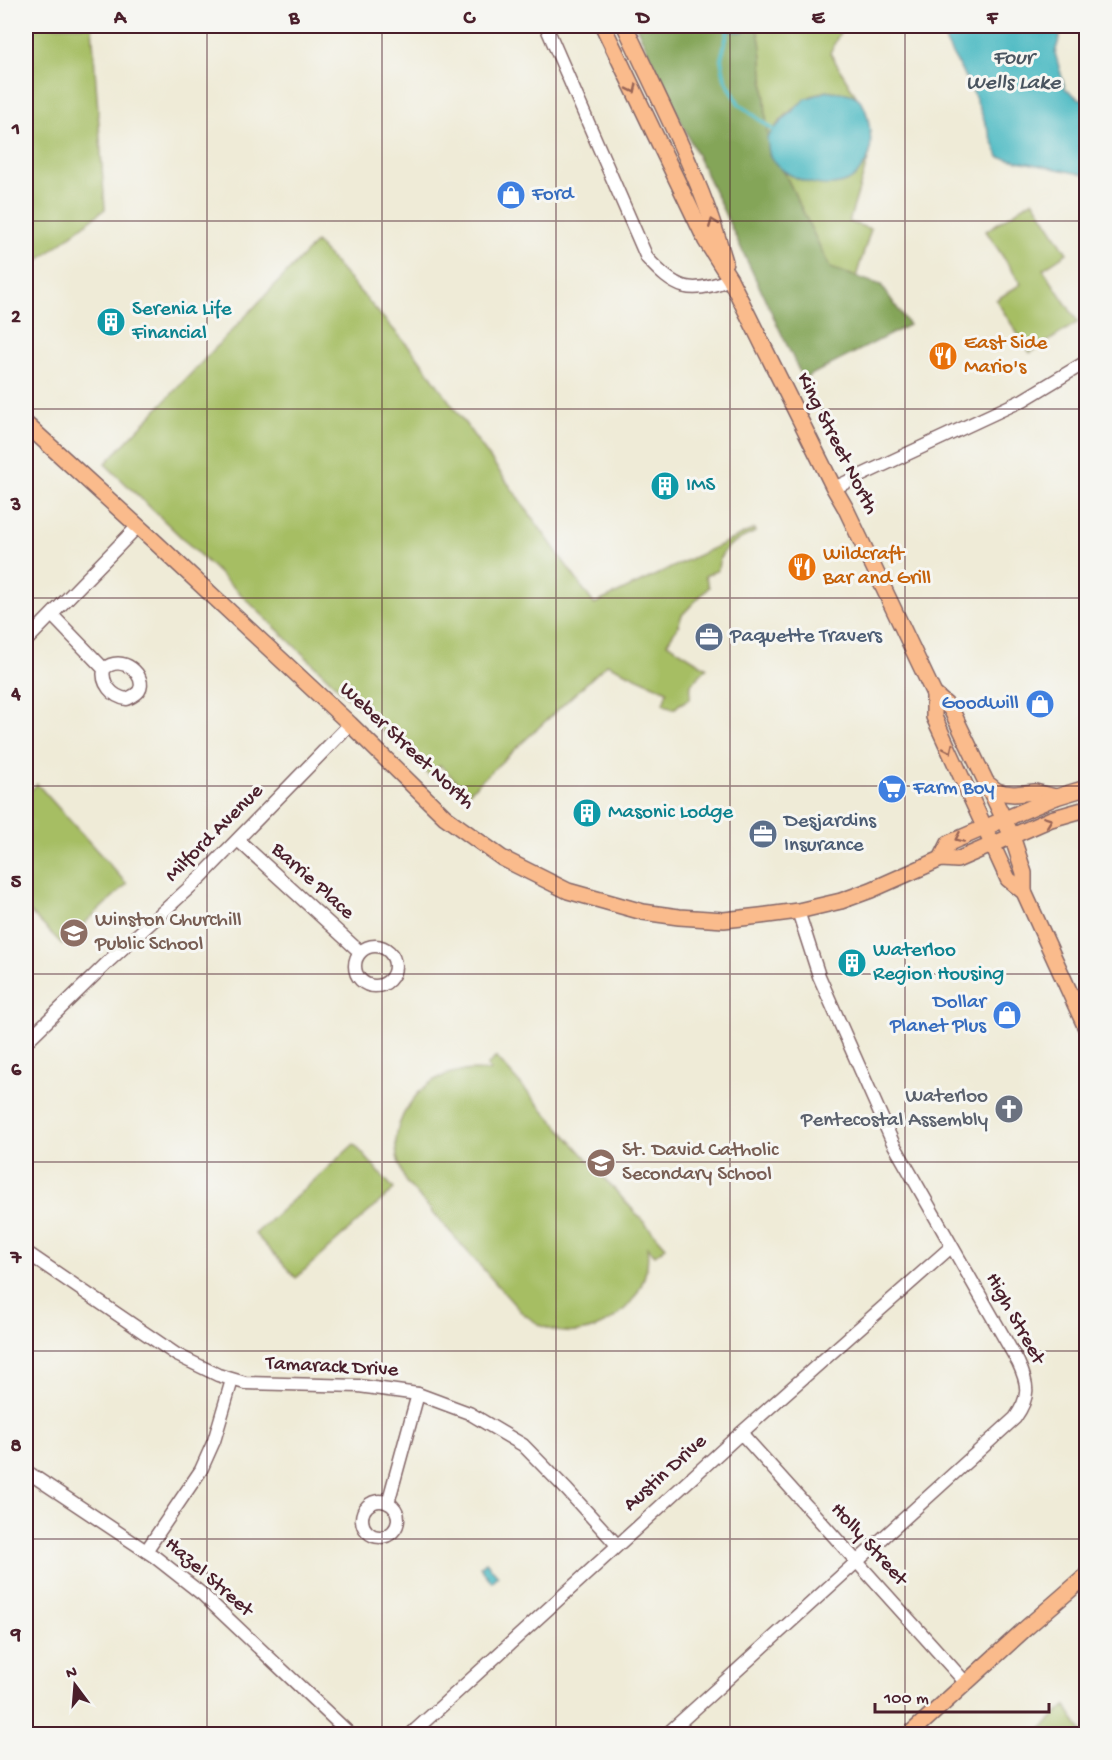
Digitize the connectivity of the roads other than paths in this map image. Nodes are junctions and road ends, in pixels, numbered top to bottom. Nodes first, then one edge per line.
1 (546, 26) edge
2 (603, 26) edge
3 (625, 26) edge
4 (730, 279) junction
5 (1086, 362) edge
6 (26, 424) edge
7 (834, 488) junction
8 (138, 526) junction
9 (52, 615) junction
10 (26, 641) edge
11 (104, 669) dead end
12 (934, 694) junction
13 (350, 724) junction
14 (987, 784) junction
15 (1086, 788) edge
16 (1056, 797) junction
17 (1086, 809) edge
18 (1004, 818) junction
19 (986, 826) junction
20 (1012, 836) junction
21 (238, 840) junction
22 (993, 844) junction
23 (941, 859) junction
24 (1024, 892) junction
25 (798, 911) junction
26 (360, 952) dead end
27 (1086, 1028) edge
28 (26, 1042) edge
29 (951, 1247) junction
30 (26, 1252) edge
31 (232, 1380) junction
32 (418, 1394) junction
33 (741, 1434) junction
34 (26, 1471) edge
35 (388, 1503) dead end
36 (617, 1545) junction
37 (146, 1551) junction
38 (857, 1562) junction
39 (1086, 1576) edge
40 (966, 1683) junction
41 (350, 1734) edge
42 (411, 1734) edge
43 (667, 1734) edge
44 (910, 1734) edge

1 - 4 street
2 -> 4 main road, King Street North
4 -> 3 main road, King Street North
4 - 7 main road, King Street North
5 - 7 street
6 - 8 main road, Weber Street North
7 - 12 main road, King Street North
8 - 9 street
8 - 13 main road, Weber Street North
9 - 10 street
9 - 11 street
12 - 14 main road, King Street North
12 -> 19 main road, King Street North
13 - 21 street, Milford Avenue
13 - 25 main road, Weber Street North
14 - 16 main road
14 - 18 main road, King Street North
15 - 16 main road, Weber Street North
16 - 18 main road, Weber Street North
20 -> 17 main road, Weber Street North
18 - 19 main road, Weber Street North
18 - 20 main road, King Street North
19 - 22 main road, King Street North
19 -> 23 main road, Weber Street North
20 - 22 main road, Weber Street North
20 - 24 main road, King Street North
21 - 26 street, Barrie Place
21 - 28 street, Milford Avenue
22 - 23 main road, Weber Street North
22 - 24 main road, King Street North
23 - 25 main road, Weber Street North
24 - 27 main road, King Street North
25 - 29 street, High Street
29 - 33 street, Austin Drive
29 - 38 street, High Street
30 - 31 street, Tamarack Drive
31 - 32 street, Tamarack Drive
31 - 37 street
32 - 35 street
32 - 36 street, Tamarack Drive
33 - 36 street, Austin Drive
33 - 38 street, Holly Street
34 - 37 street, Hazel Street
36 - 42 street, Austin Drive
37 - 41 street, Hazel Street
38 - 40 street, Holly Street
38 - 43 street, High Street
39 - 40 main road
40 - 44 main road

